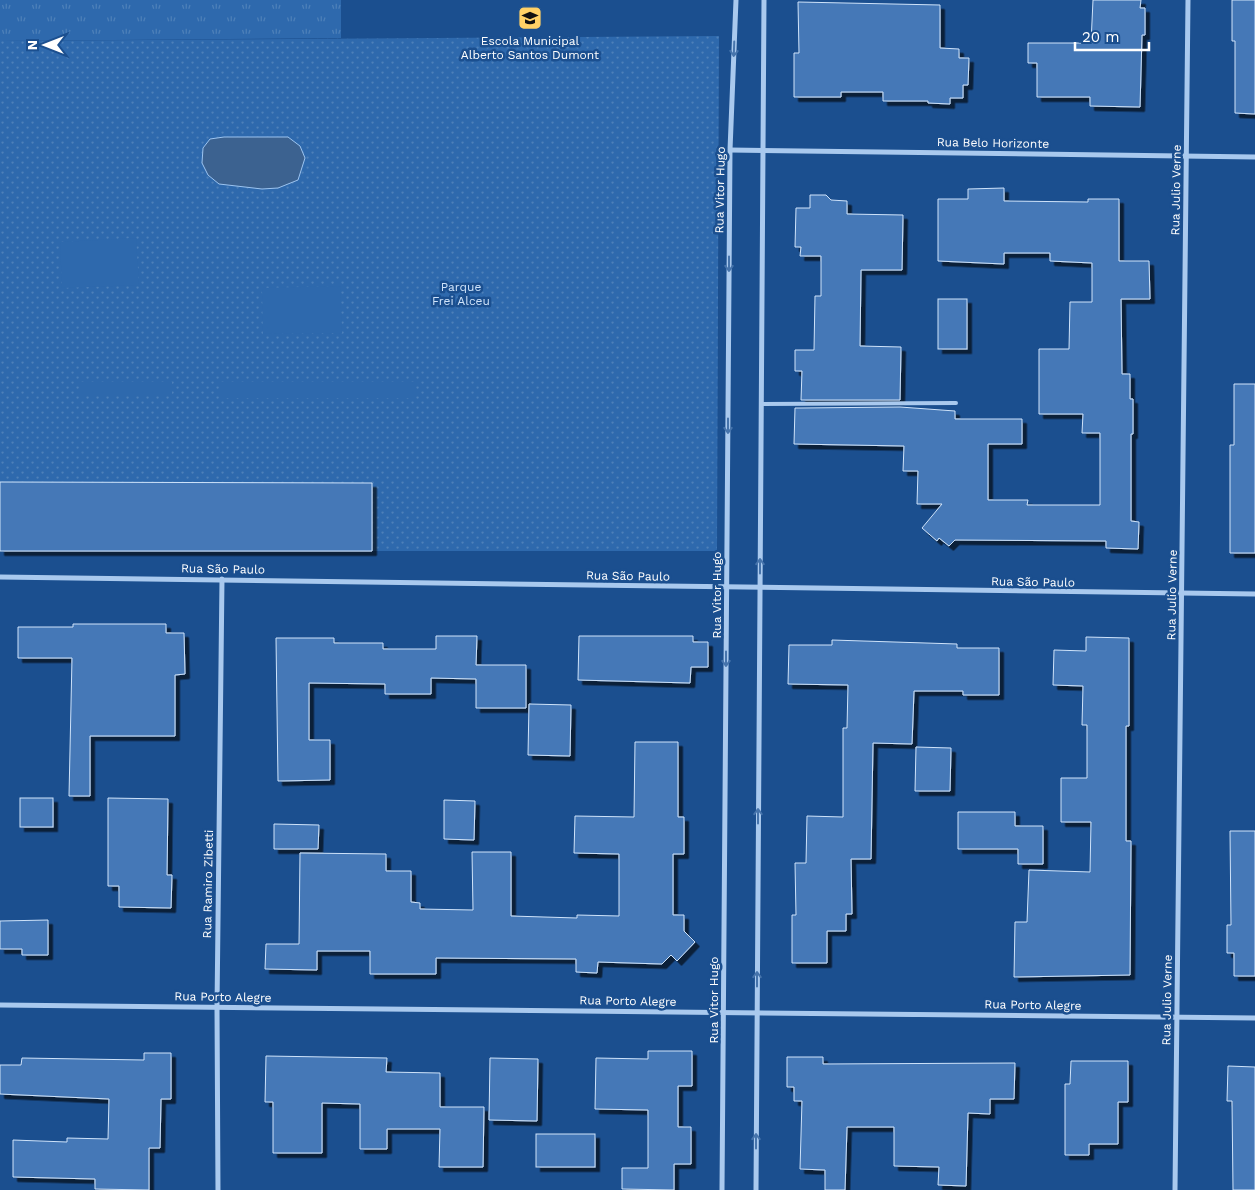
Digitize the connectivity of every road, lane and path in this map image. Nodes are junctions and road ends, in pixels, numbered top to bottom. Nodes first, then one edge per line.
1 (736, 0) edge
2 (764, 0) edge
3 (1188, 0) edge
4 (730, 150) junction
5 (762, 150) junction
6 (1187, 156) junction
7 (1255, 156) edge
8 (956, 403) dead end
9 (761, 404) junction
10 (0, 577) edge
11 (222, 579) junction
12 (727, 588) junction
13 (760, 589) junction
14 (1182, 593) junction
15 (1255, 594) edge
16 (0, 1005) edge
17 (217, 1007) junction
18 (724, 1012) junction
19 (757, 1012) junction
20 (1177, 1017) junction
21 (1255, 1018) edge
22 (218, 1190) edge
23 (722, 1190) edge
24 (756, 1190) edge
25 (1175, 1190) edge

1 -> 4 street, Rua Vitor Hugo
2 - 5 street
3 - 6 street, Rua Julio Verne
4 - 5 street, Rua Belo Horizonte
4 -> 12 street, Rua Vitor Hugo
5 - 6 street, Rua Belo Horizonte
5 - 9 street
6 - 7 street, Rua Belo Horizonte
6 - 14 street, Rua Julio Verne
8 - 9 lane
13 -> 9 street
10 - 11 street, Rua São Paulo
11 - 12 street, Rua São Paulo
11 - 17 street, Rua Ramiro Zibetti
12 - 13 street, Rua São Paulo
12 -> 18 street, Rua Vitor Hugo
13 - 14 street, Rua São Paulo
19 -> 13 street
14 - 15 street, Rua São Paulo
14 - 20 street, Rua Julio Verne
16 - 17 street, Rua Porto Alegre
17 - 18 street, Rua Porto Alegre
17 - 22 street, Rua Ramiro Zibetti
18 - 19 street, Rua Porto Alegre
18 - 23 street, Rua Vitor Hugo
19 - 20 street, Rua Porto Alegre
24 -> 19 street
20 - 21 street, Rua Porto Alegre
20 - 25 street, Rua Julio Verne

